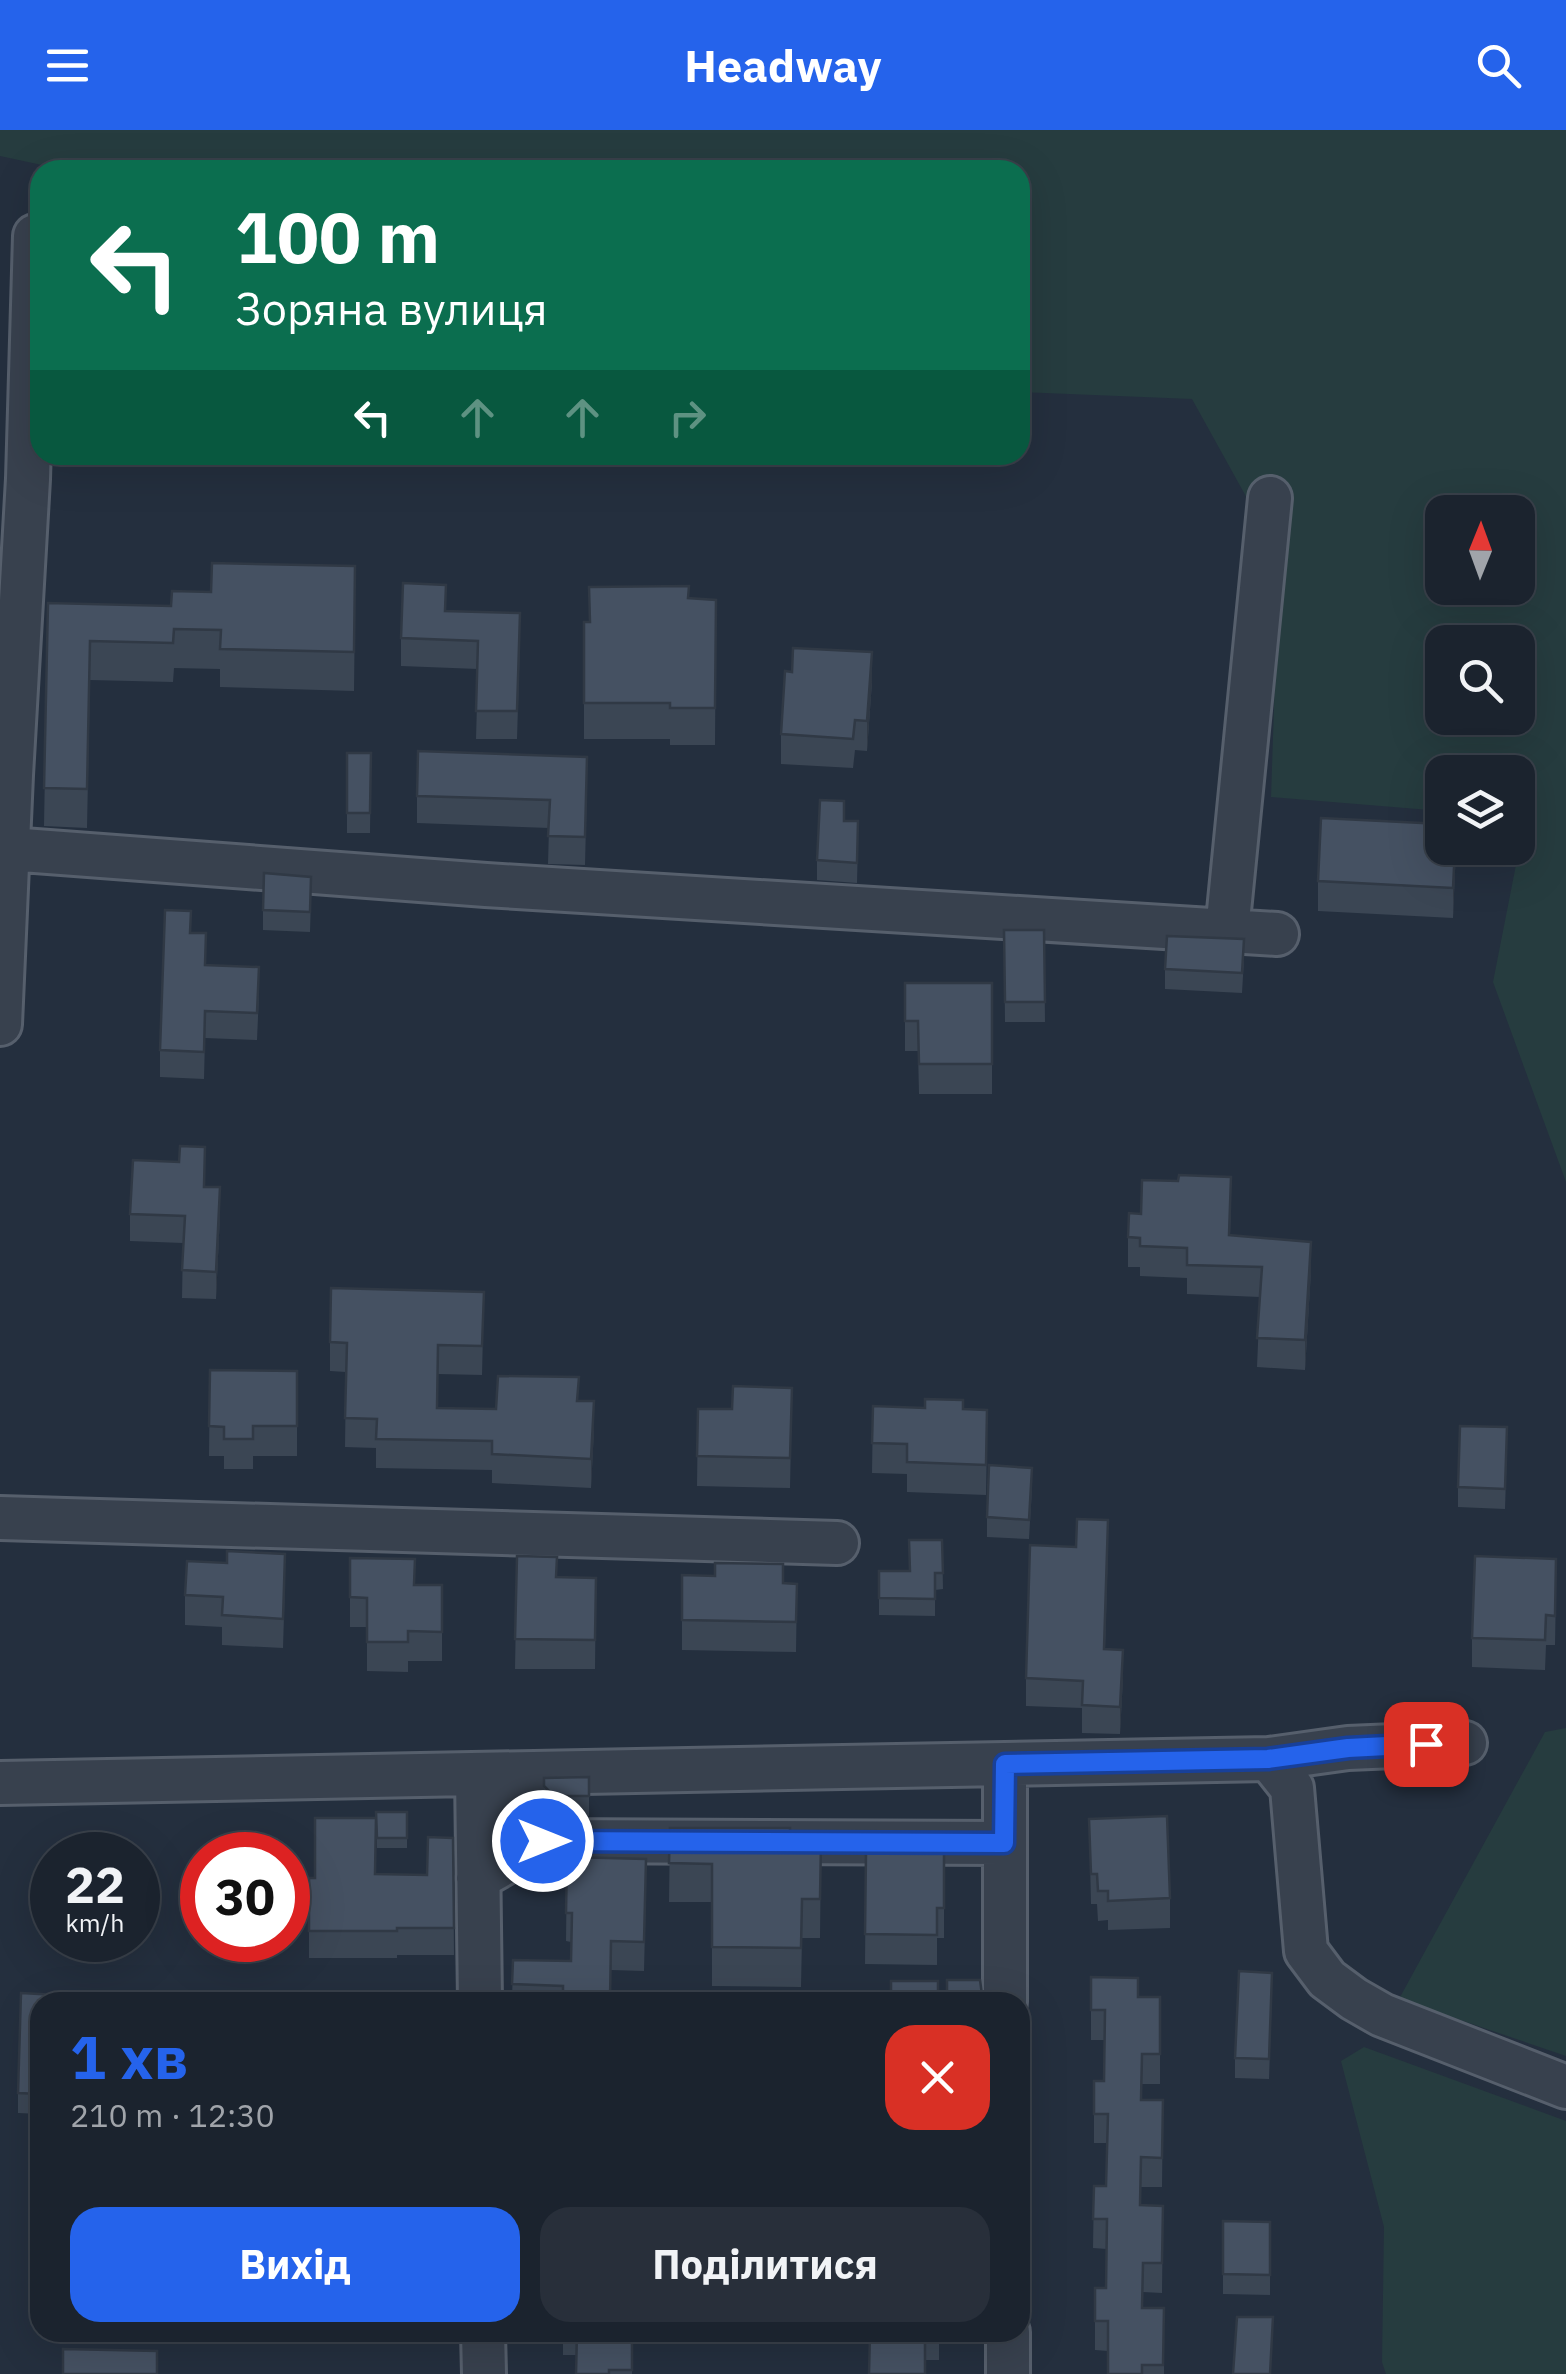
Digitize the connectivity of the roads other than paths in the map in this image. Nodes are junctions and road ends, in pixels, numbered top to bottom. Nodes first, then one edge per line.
1 (30, 284) edge
2 (14, 476) edge
3 (1270, 498) dead end
4 (5, 774) edge
5 (9, 850) junction
6 (1227, 931) junction
7 (1277, 934) dead end
8 (0, 1024) edge
9 (0, 1518) edge
10 (837, 1542) dead end
11 (1465, 1743) dead end
12 (1268, 1759) junction
13 (1005, 1764) junction
14 (477, 1774) junction
15 (0, 1783) edge
16 (543, 1841) junction
17 (1004, 1843) junction
18 (478, 1878) junction
19 (480, 1992) edge
20 (1005, 1992) edge
21 (1566, 2087) edge
22 (483, 2342) edge
23 (1008, 2342) edge
24 (484, 2374) edge
25 (1008, 2374) edge

1 - 2 street
2 - 4 street
3 - 6 street
4 - 5 street
5 - 6 street
5 - 8 street
6 - 7 street
9 - 10 street
11 - 12 street
12 - 13 street
12 - 21 street
13 - 14 street
13 - 17 street
14 - 15 street
14 - 16 street
14 - 18 street
16 - 17 street
16 - 18 street
17 - 20 street
18 - 19 street
22 - 24 street
23 - 25 street

